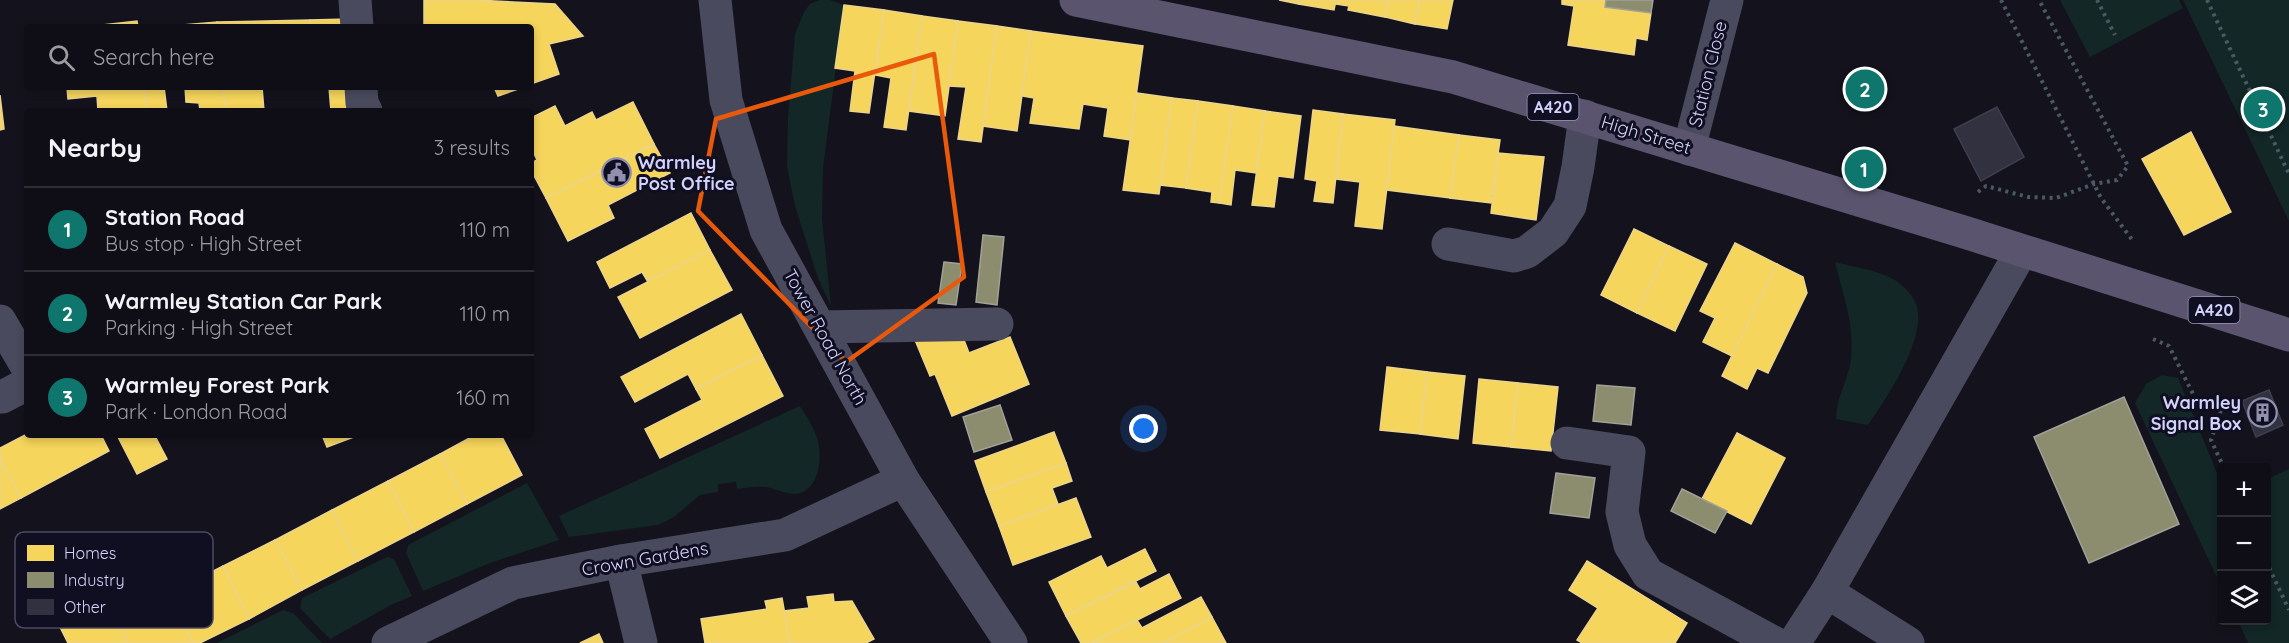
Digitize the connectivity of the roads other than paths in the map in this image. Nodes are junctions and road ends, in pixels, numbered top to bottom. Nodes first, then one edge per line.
1 (355, 0) edge
2 (715, 0) edge
3 (1727, 0) edge
4 (1095, 2) edge
5 (357, 24) edge
6 (361, 90) edge
7 (365, 108) edge
8 (1585, 116) junction
9 (1689, 148) junction
10 (1448, 244) dead end
11 (2021, 252) junction
12 (0, 321) edge
13 (997, 324) dead end
14 (820, 327) junction
15 (2289, 335) edge
16 (24, 362) edge
17 (1567, 443) dead end
18 (903, 480) junction
19 (621, 561) junction
20 (1827, 592) junction
21 (388, 643) edge
22 (641, 643) edge
23 (1011, 643) edge
24 (1775, 643) edge
25 (1794, 643) edge
26 (1908, 643) edge

1 - 5 street
2 - 14 street, Tower Road North
3 - 9 street, Station Close
4 - 8 main road, High Street / A420
6 - 7 street
8 - 9 main road, High Street / A420
8 - 10 street
9 - 11 main road, High Street / A420
11 - 15 main road, High Street / A420
11 - 20 street
12 - 16 street
13 - 14 street
14 - 18 street, Tower Road North
17 - 24 street
18 - 19 street, Crown Gardens
18 - 23 street, Tower Road North
19 - 21 street, Crown Gardens
19 - 22 street
20 - 25 street
20 - 26 street

